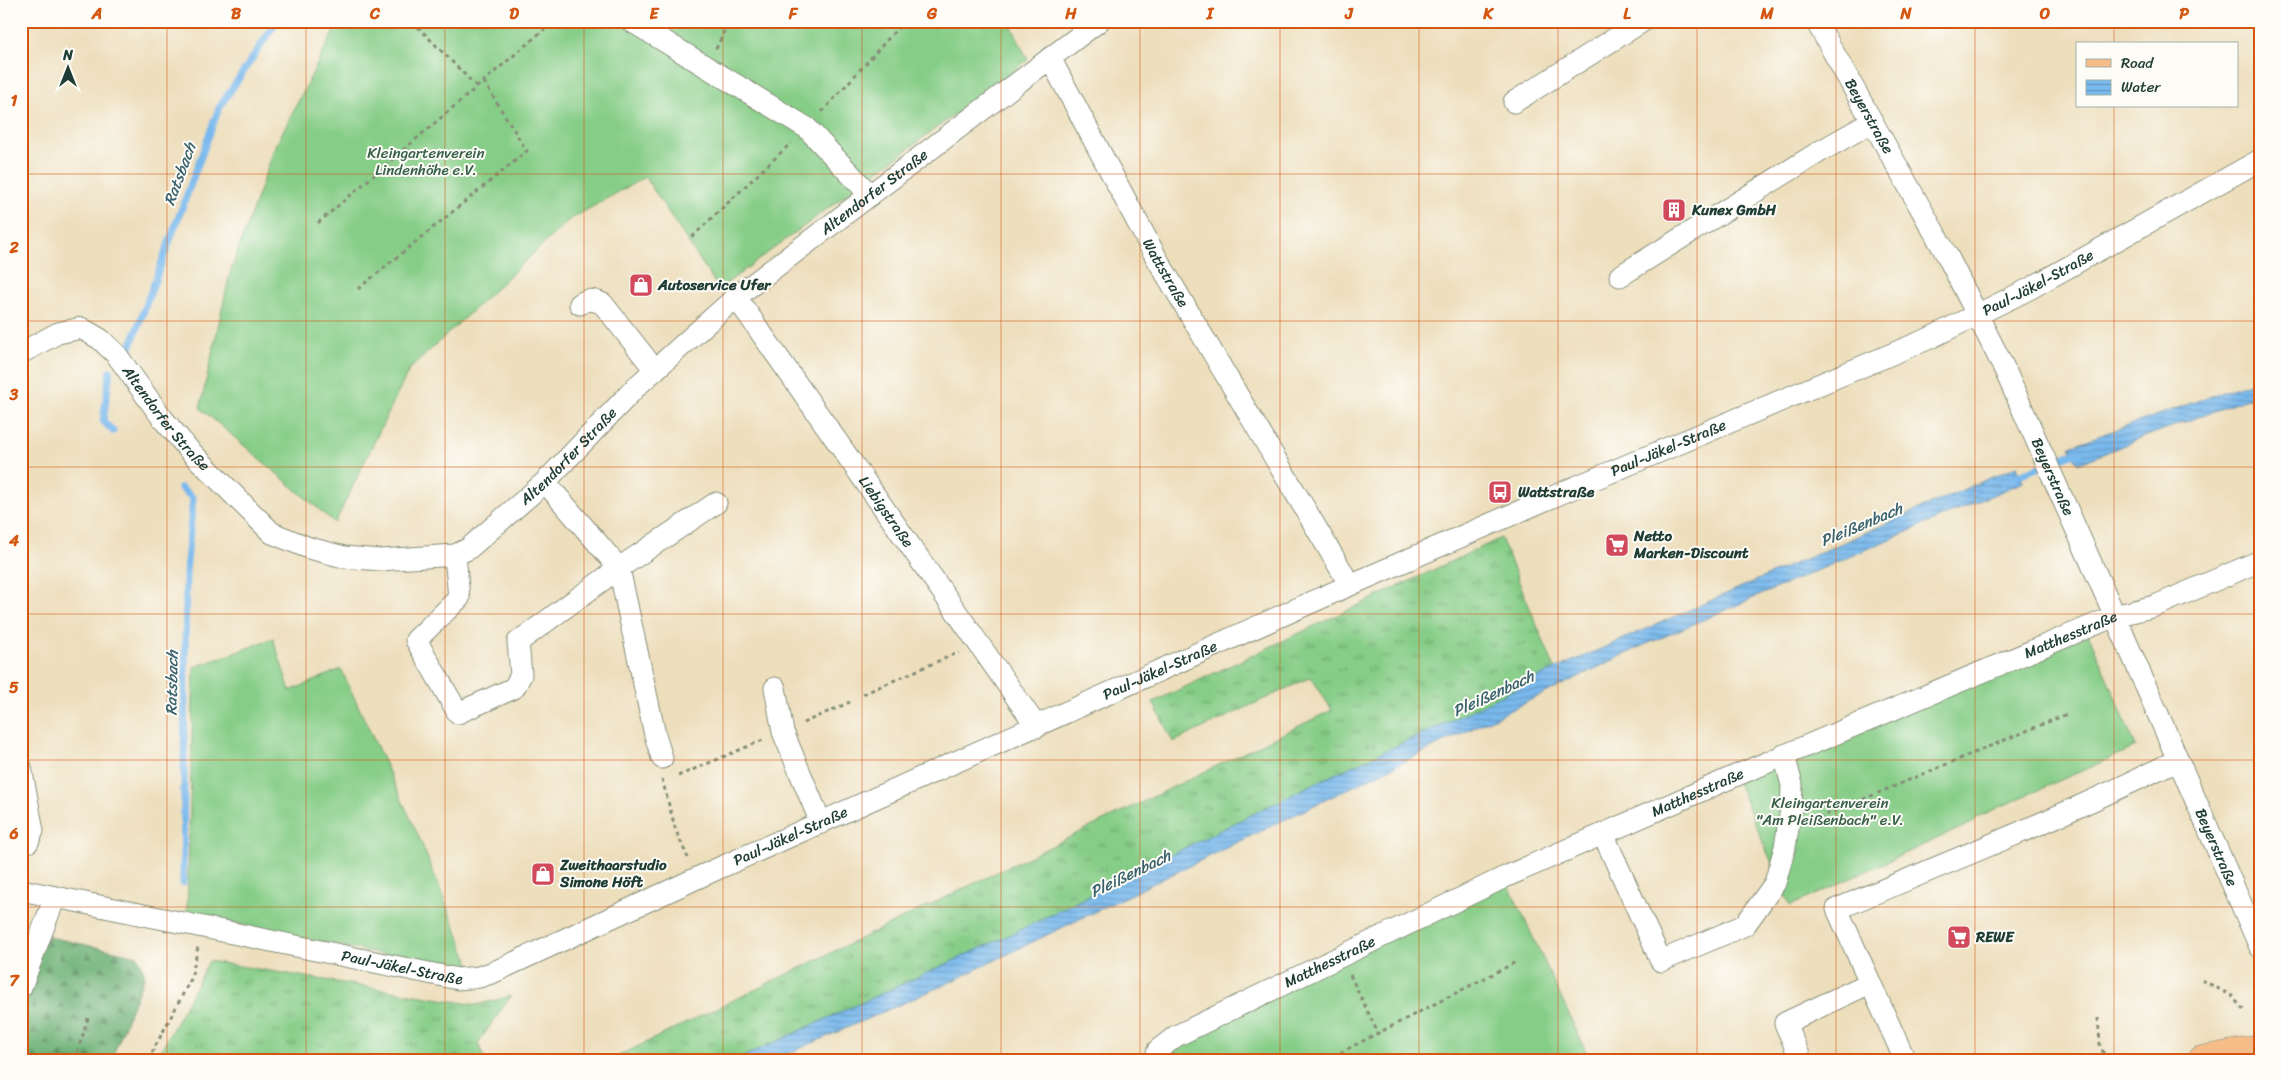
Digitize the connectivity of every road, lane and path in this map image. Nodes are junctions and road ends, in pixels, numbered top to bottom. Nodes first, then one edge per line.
1 (412, 21) edge
2 (554, 21) edge
3 (631, 21) edge
4 (729, 21) edge
5 (904, 21) edge
6 (1099, 21) edge
7 (1643, 21) edge
8 (1816, 21) edge
9 (1050, 58) junction
10 (707, 67) junction
11 (484, 82) junction
12 (477, 87) junction
13 (1514, 102) dead end
14 (1872, 122) junction
15 (807, 128) junction
16 (2260, 160) edge
17 (870, 195) junction
18 (318, 223) dead end
19 (692, 237) dead end
20 (1620, 276) dead end
21 (358, 289) dead end
22 (736, 297) junction
23 (580, 304) dead end
24 (1977, 314) junction
25 (21, 353) edge
26 (655, 370) junction
27 (545, 482) junction
28 (716, 503) dead end
29 (455, 555) junction
30 (2260, 561) edge
31 (619, 568) junction
32 (1350, 585) junction
33 (2115, 616) junction
34 (978, 643) junction
35 (775, 688) dead end
36 (863, 694) dead end
37 (2067, 714) dead end
38 (1036, 727) junction
39 (1784, 755) junction
40 (662, 758) joint
41 (2177, 760) junction
42 (21, 767) edge
43 (821, 823) junction
44 (1787, 831) junction
45 (1603, 834) junction
46 (21, 844) edge
47 (685, 850) dead end
48 (21, 890) edge
49 (55, 897) junction
50 (201, 927) junction
51 (2260, 947) edge
52 (1341, 956) junction
53 (1518, 961) dead end
54 (2202, 980) dead end
55 (1870, 983) junction
56 (21, 987) edge
57 (2245, 1012) dead end
58 (89, 1015) dead end
59 (2098, 1018) dead end
60 (1378, 1033) junction
61 (2260, 1049) edge
62 (75, 1060) edge
63 (148, 1060) edge
64 (1155, 1060) edge
65 (1326, 1060) edge
66 (1801, 1060) edge
67 (1905, 1060) edge
68 (2106, 1060) edge
69 (2202, 1060) edge

1 - 12 path
2 - 11 path
3 - 10 street
4 - 10 path
5 - 15 path
6 - 9 street, Altendorfer Straße
7 - 13 street
8 - 14 street, Beyerstraße
9 - 17 street, Altendorfer Straße
9 - 32 street, Wattstraße
10 - 15 street
11 - 12 path
11 - 21 path
12 - 18 path
14 - 20 street
14 - 24 street, Beyerstraße
15 - 17 street
15 - 19 path
16 - 24 street, Paul-Jäkel-Straße
17 - 22 street, Altendorfer Straße
22 - 26 street, Altendorfer Straße
22 - 34 street, Liebigstraße
23 - 26 street
24 - 32 street, Paul-Jäkel-Straße
24 - 33 street, Beyerstraße
25 - 29 street, Altendorfer Straße
26 - 27 street, Altendorfer Straße
27 - 29 street, Altendorfer Straße
27 - 31 street
28 - 31 street
29 - 31 street
30 - 33 street, Matthesstraße
31 - 40 street
32 - 38 street, Paul-Jäkel-Straße
33 - 39 street, Matthesstraße
33 - 41 street, Beyerstraße
34 - 36 path
34 - 38 street, Liebigstraße
35 - 43 street
37 - 44 path
38 - 43 street, Paul-Jäkel-Straße
39 - 44 street
39 - 45 street, Matthesstraße
40 - 47 path
41 - 51 street, Beyerstraße
41 - 55 street
42 - 46 street
43 - 50 street, Paul-Jäkel-Straße
44 - 45 street
45 - 52 street, Matthesstraße
48 - 49 street, Paul-Jäkel-Straße
49 - 50 street, Paul-Jäkel-Straße
49 - 56 street
50 - 63 path
52 - 60 path
52 - 64 street, Matthesstraße
53 - 60 path
54 - 57 path
55 - 66 street
55 - 67 street
58 - 62 path
59 - 68 path
60 - 65 path
61 - 69 main road

